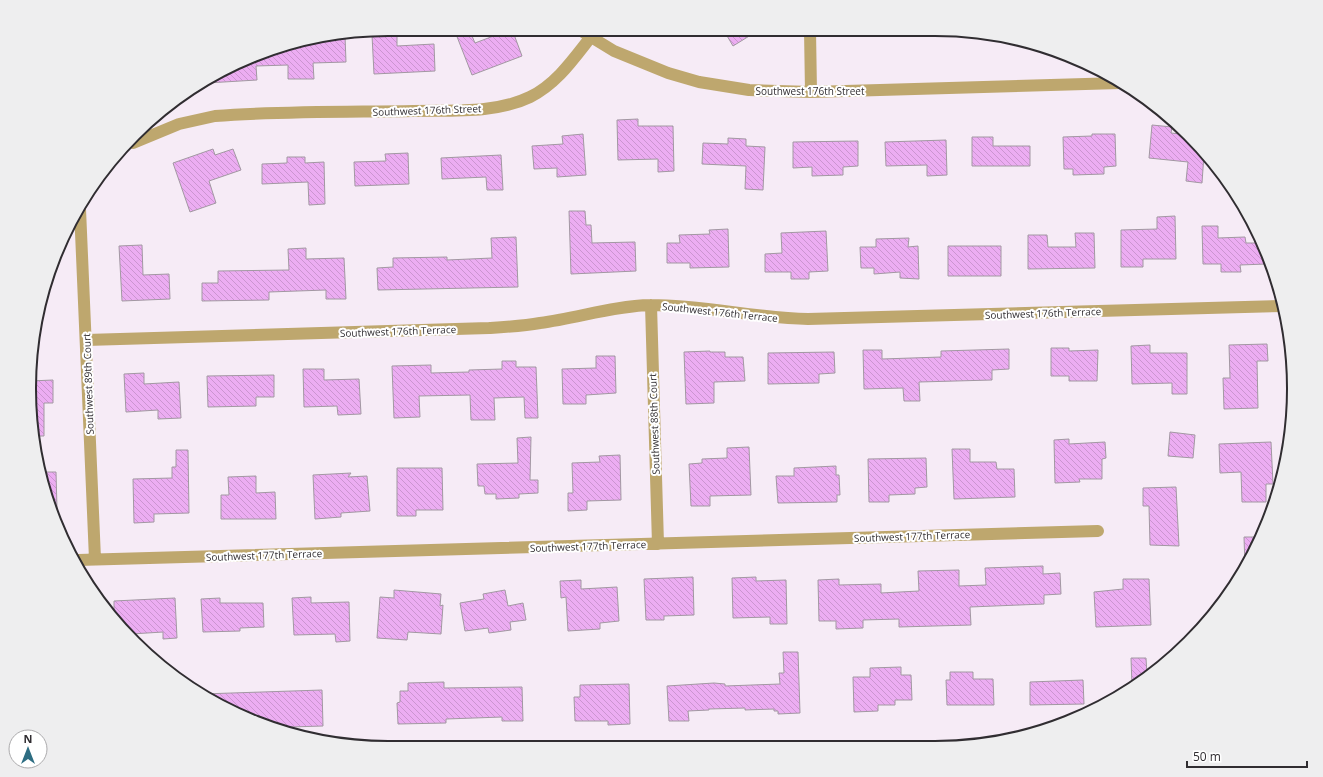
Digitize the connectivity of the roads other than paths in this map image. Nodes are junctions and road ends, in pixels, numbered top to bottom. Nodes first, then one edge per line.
1 (587, 36) edge
2 (810, 36) edge
3 (590, 38) junction
4 (1111, 83) edge
5 (811, 92) junction
6 (137, 141) edge
7 (80, 217) edge
8 (651, 305) junction
9 (1277, 306) edge
10 (86, 340) junction
11 (1098, 531) dead end
12 (658, 544) junction
13 (95, 559) junction
14 (80, 560) edge

1 - 3 street
2 - 5 street
3 - 5 street, Southwest 176th Street
3 - 6 street, Southwest 176th Street
4 - 5 street, Southwest 176th Street
7 - 10 street, Southwest 89th Court
8 - 9 street, Southwest 176th Terrace
8 - 10 street, Southwest 176th Terrace
8 - 12 street, Southwest 88th Court
10 - 13 street, Southwest 89th Court
11 - 12 street, Southwest 177th Terrace
12 - 13 street, Southwest 177th Terrace
13 - 14 street, Southwest 177th Terrace

